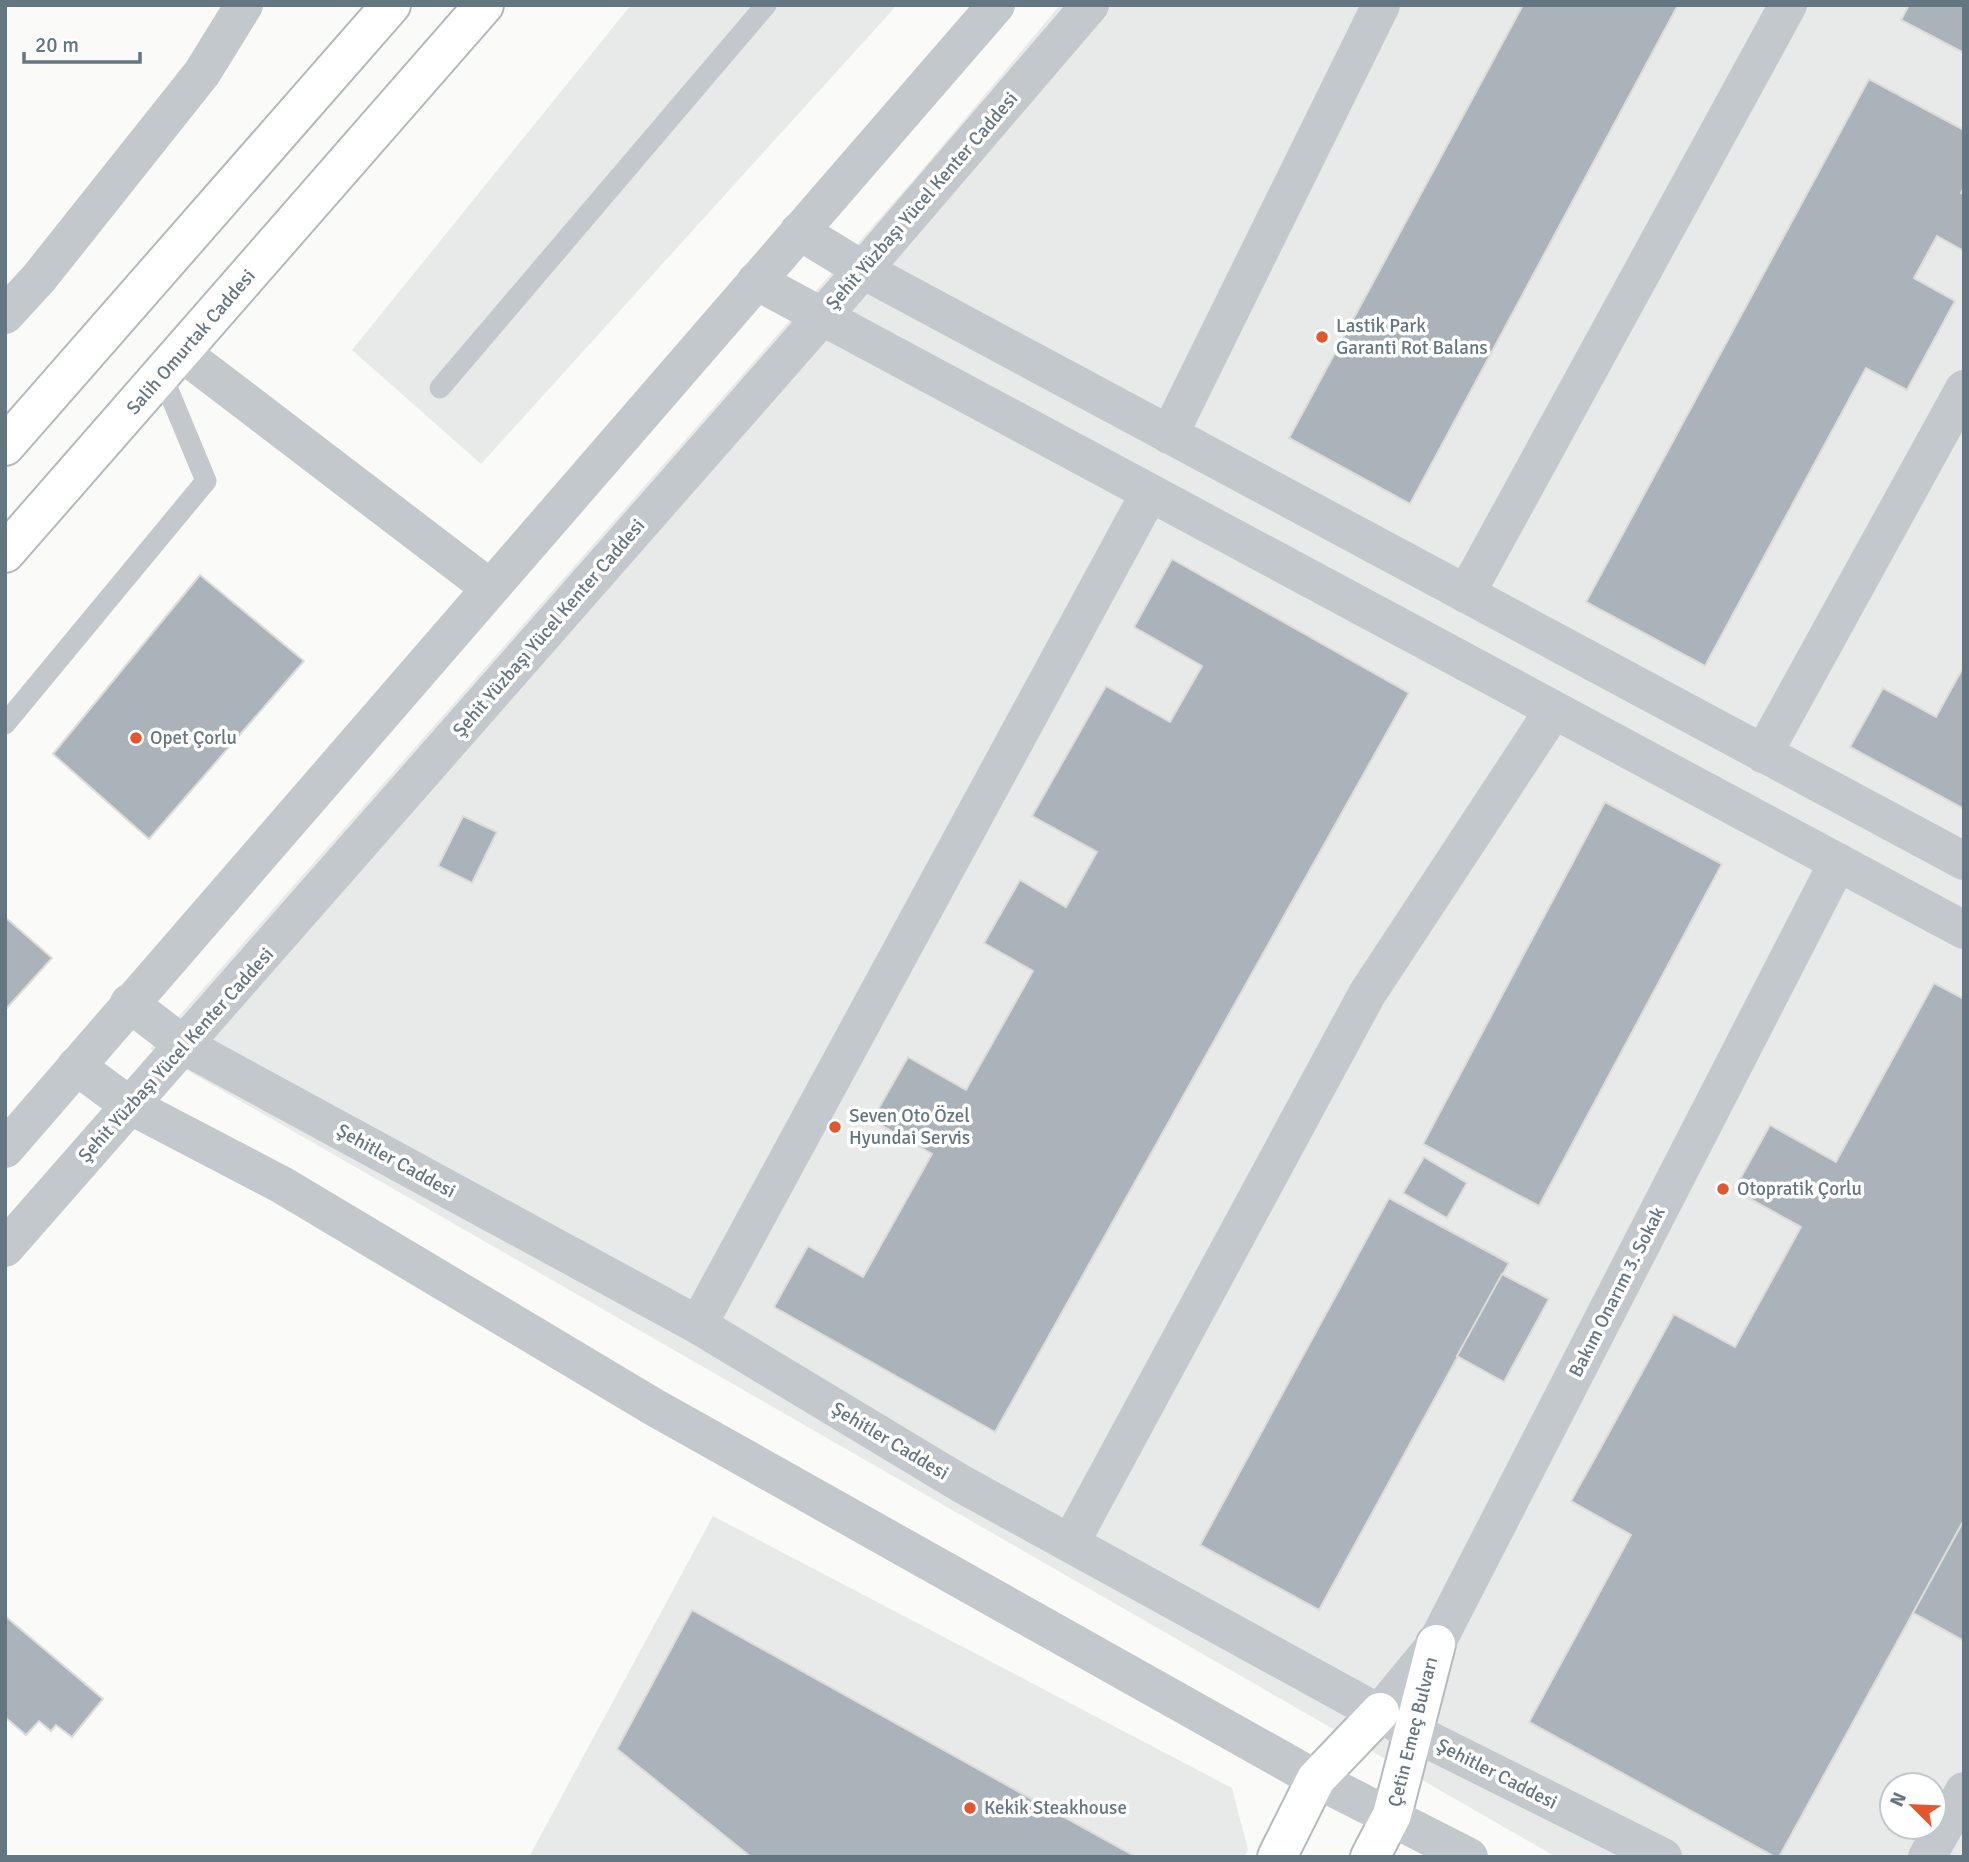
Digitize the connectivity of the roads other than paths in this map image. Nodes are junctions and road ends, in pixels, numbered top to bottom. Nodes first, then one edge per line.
1 (244, 5) edge
2 (382, 5) edge
3 (391, 5) edge
4 (484, 5) edge
5 (766, 5) edge
6 (996, 5) edge
7 (1090, 5) edge
8 (1381, 5) edge
9 (1788, 5) edge
10 (334, 71) junction
11 (799, 231) junction
12 (863, 270) junction
13 (756, 281) junction
14 (5, 315) edge
15 (820, 318) junction
16 (172, 364) junction
17 (440, 388) dead end
18 (1964, 389) edge
19 (1169, 435) junction
20 (5, 446) edge
21 (1149, 494) junction
22 (5, 553) edge
23 (490, 588) junction
24 (1466, 594) junction
25 (1553, 711) junction
26 (5, 724) edge
27 (1763, 754) junction
28 (1964, 861) edge
29 (1838, 862) junction
30 (1964, 930) edge
31 (129, 1003) junction
32 (184, 1046) junction
33 (76, 1066) junction
34 (130, 1105) junction
35 (5, 1149) edge
36 (5, 1248) edge
37 (698, 1325) junction
38 (1071, 1542) junction
39 (1436, 1644) junction
40 (1380, 1712) junction
41 (1413, 1732) junction
42 (1316, 1779) junction
43 (1964, 1791) edge
44 (1392, 1815) junction
45 (1277, 1857) edge
46 (1370, 1857) edge
47 (1469, 1857) edge
48 (1663, 1857) edge
49 (1927, 1857) edge

1 - 14 street
2 - 10 main road
3 - 10 main road
4 - 16 main road, Salih Omurtak Caddesi
5 - 17 lane
6 - 11 street
7 - 12 street, Şehit Yüzbaşı Yücel Kenter Caddesi
8 - 19 street
9 - 24 street
10 - 20 main road
11 - 12 street
11 - 13 street
12 - 15 street, Şehit Yüzbaşı Yücel Kenter Caddesi
12 - 19 street
13 - 15 street
13 - 23 street
15 - 21 street
15 - 32 street, Şehit Yüzbaşı Yücel Kenter Caddesi
16 - 22 main road, Salih Omurtak Caddesi
16 - 23 street
16 - 26 lane
18 - 27 street
19 - 24 street
21 - 25 street
21 - 37 street
23 - 31 street
24 - 27 street
25 - 29 street
25 - 38 street
27 - 28 street
29 - 30 street
29 - 39 street, Bakım Onarım 3. Sokak
31 - 32 street, Şehitler Caddesi
31 - 33 street
32 - 34 street, Şehit Yüzbaşı Yücel Kenter Caddesi
32 - 37 street, Şehitler Caddesi
33 - 34 street
33 - 35 street
34 - 36 street, Şehit Yüzbaşı Yücel Kenter Caddesi
34 - 42 street
37 - 38 street, Şehitler Caddesi
38 - 40 street, Şehitler Caddesi
39 - 40 street, Bakım Onarım 3. Sokak
39 - 41 main road, Çetin Emeç Bulvarı
40 - 41 street, Şehitler Caddesi
40 - 42 main road
41 - 44 main road, Çetin Emeç Bulvarı
41 - 48 street, Şehitler Caddesi
42 - 44 street
42 - 45 main road
43 - 49 street
44 - 46 main road, Çetin Emeç Bulvarı
44 - 47 street

